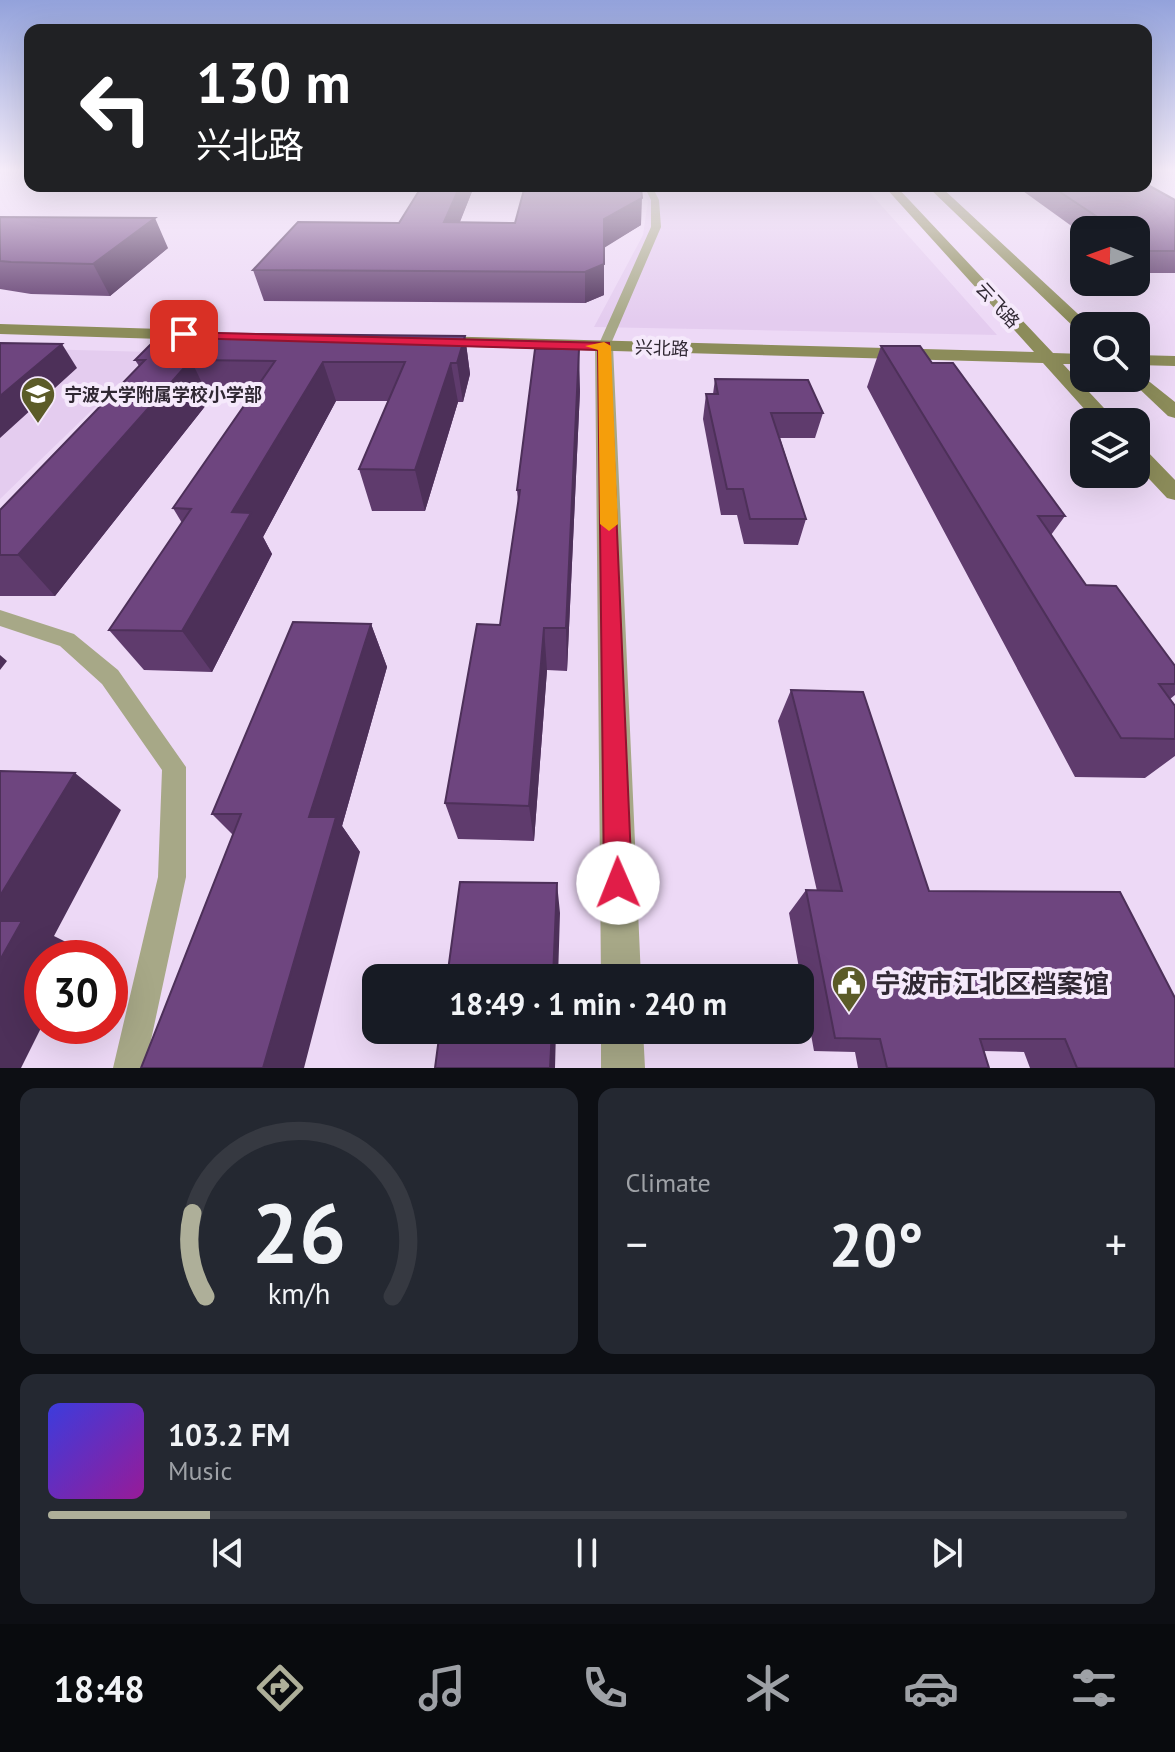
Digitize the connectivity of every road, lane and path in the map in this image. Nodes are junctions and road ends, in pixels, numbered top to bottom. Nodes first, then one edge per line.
1 (656, 221) edge
2 (921, 221) edge
3 (970, 221) edge
4 (1070, 315) edge
5 (0, 329) edge
6 (184, 334) junction
7 (215, 335) edge
8 (418, 341) edge
9 (604, 346) junction
10 (163, 356) edge
11 (1045, 358) junction
12 (1070, 359) edge
13 (1150, 360) edge
14 (1175, 361) edge
15 (1150, 389) edge
16 (1093, 408) edge
17 (1175, 412) edge
18 (1150, 467) edge
19 (1175, 493) edge
20 (0, 618) edge
21 (621, 964) edge
22 (622, 1044) edge
23 (129, 1068) edge
24 (623, 1068) edge

1 - 9 lane
2 - 11 main road, 云飞路
3 - 4 main road, 云飞路
5 - 6 main road
6 - 7 main road
6 - 10 lane
8 - 9 main road, 兴北路
9 - 11 main road, 兴北路
9 - 21 street
11 - 12 main road, 兴北路
11 - 16 main road, 云飞路
13 - 14 main road
15 - 17 main road
18 - 19 main road
20 - 23 lane
22 - 24 street

